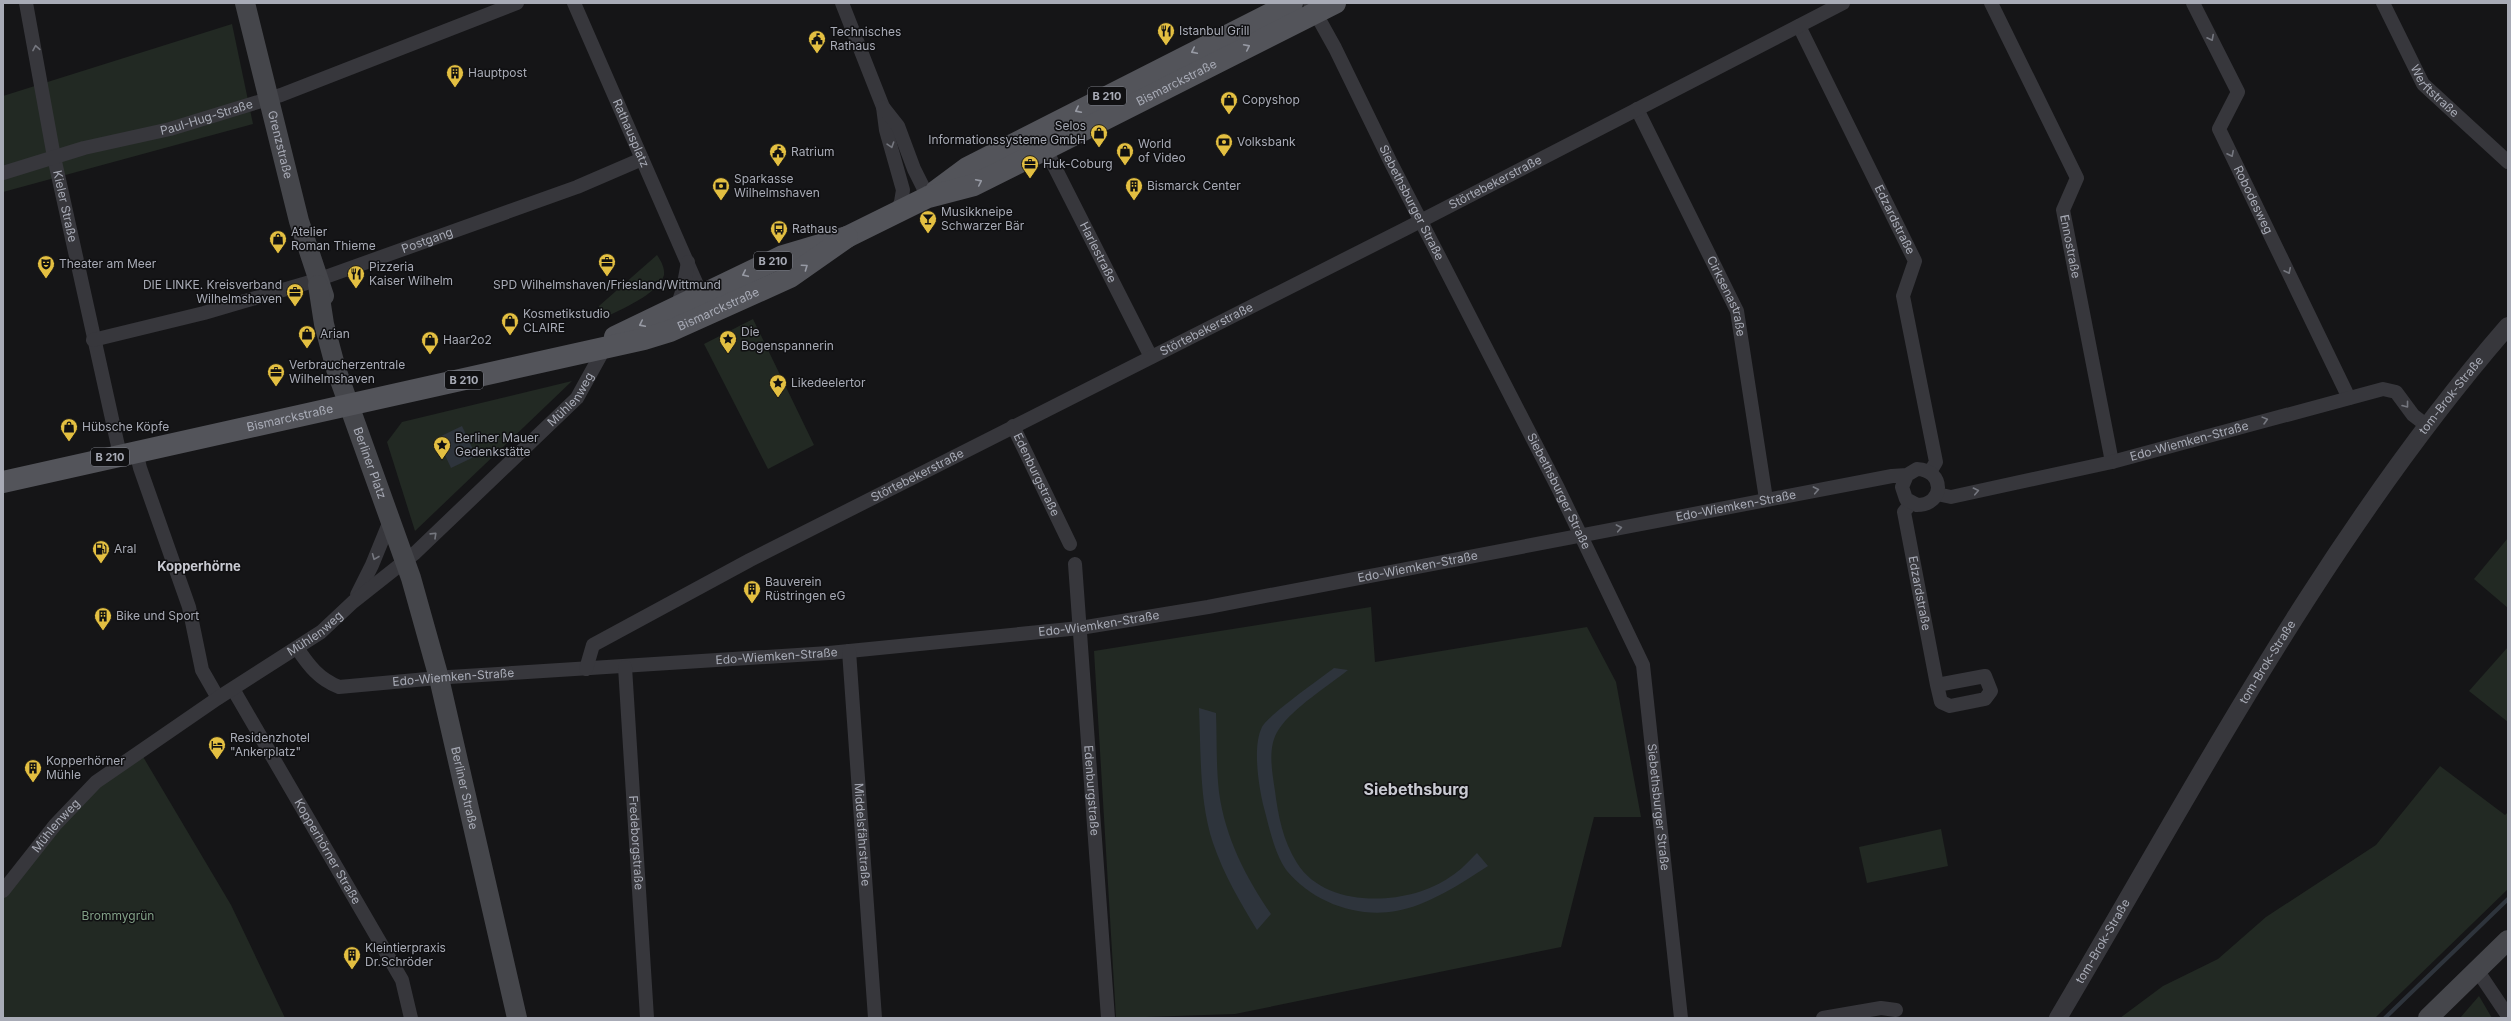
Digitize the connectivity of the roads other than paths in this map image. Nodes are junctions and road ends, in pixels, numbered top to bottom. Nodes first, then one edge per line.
1 (26, 3) edge
2 (245, 3) edge
3 (517, 3) edge
4 (574, 3) edge
5 (842, 3) edge
6 (1292, 3) edge
7 (1335, 3) edge
8 (1843, 3) edge
9 (1991, 3) edge
10 (2193, 3) edge
11 (2383, 3) edge
12 (1313, 8) edge
13 (1799, 26) junction
14 (268, 98) junction
15 (883, 107) junction
16 (1637, 109) junction
17 (1045, 148) junction
18 (54, 157) junction
19 (642, 159) junction
20 (2508, 162) edge
21 (3, 173) edge
22 (928, 198) junction
23 (896, 213) junction
24 (1421, 220) junction
25 (847, 237) junction
26 (688, 262) junction
27 (318, 282) junction
28 (701, 294) junction
29 (733, 304) junction
30 (680, 316) junction
31 (2508, 326) edge
32 (93, 340) junction
33 (604, 349) junction
34 (578, 355) junction
35 (1151, 357) junction
36 (2349, 398) junction
37 (350, 404) junction
38 (2426, 425) junction
39 (1013, 426) junction
40 (128, 453) junction
41 (2112, 462) junction
42 (1930, 472) junction
43 (1907, 475) junction
44 (3, 482) edge
45 (1938, 494) junction
46 (1766, 499) junction
47 (1911, 503) junction
48 (390, 521) junction
49 (1581, 535) junction
50 (1070, 544) dead end
51 (405, 561) junction
52 (1075, 564) dead end
53 (353, 602) junction
54 (1080, 628) junction
55 (297, 648) junction
56 (849, 652) junction
57 (626, 667) junction
58 (586, 669) junction
59 (439, 678) junction
60 (1937, 685) dead end
61 (233, 689) junction
62 (218, 698) junction
63 (3, 891) edge
64 (2508, 940) edge
65 (2477, 970) junction
66 (1896, 1010) dead end
67 (2508, 1016) edge
68 (411, 1018) edge
69 (517, 1018) edge
70 (647, 1018) edge
71 (876, 1018) edge
72 (1108, 1018) edge
73 (1681, 1018) edge
74 (1823, 1018) edge
75 (2058, 1018) edge
76 (2428, 1018) edge

18 -> 1 street, Kieler Straße
2 - 14 main road, Grenzstraße
3 - 14 street, Paul-Hug-Straße
4 - 19 street, Rathausplatz
5 - 15 street
6 -> 22 main road, Bismarckstraße / B 210
7 - 12 main road, Bismarckstraße / B 210
8 - 13 street, Störtebekerstraße
9 - 41 street, Ennostraße
10 -> 36 street, Robodesweg
11 - 20 street, Werftstraße
17 -> 12 main road, Bismarckstraße / B 210
12 - 24 street, Siebethsburger Straße
13 - 16 street, Störtebekerstraße
13 - 42 street, Edzardstraße
14 - 18 street, Paul-Hug-Straße
14 - 27 main road, Grenzstraße
15 - 22 street
15 -> 23 street
16 - 24 street, Störtebekerstraße
16 - 46 street, Cirksenastraße
22 -> 17 main road, Bismarckstraße / B 210
17 - 35 street, Harlestraße
18 - 21 street, Paul-Hug-Straße
18 - 32 street, Kieler Straße
19 - 26 street, Rathausplatz
19 - 27 street, Postgang
22 - 23 main road, Bismarckstraße / B 210
23 - 25 main road, Bismarckstraße / B 210
24 - 35 street, Störtebekerstraße
24 - 49 street, Siebethsburger Straße
25 -> 28 main road, Bismarckstraße / B 210
29 -> 25 main road, Bismarckstraße / B 210
26 - 28 street, Rathausplatz
26 - 30 street
27 - 32 street, Postgang
27 - 37 main road, Grenzstraße
28 - 29 street
28 - 30 main road, Bismarckstraße / B 210
29 - 30 main road, Bismarckstraße / B 210
30 - 33 main road, Bismarckstraße / B 210
30 -> 34 main road, Bismarckstraße / B 210
31 - 38 street, tom-Brok-Straße
32 - 40 street, Kieler Straße
33 - 34 main road, Bismarckstraße / B 210
51 -> 33 street, Mühlenweg
34 - 37 main road, Bismarckstraße / B 210
35 - 39 street, Störtebekerstraße
36 -> 38 street, Edo-Wiemken-Straße
41 -> 36 street, Edo-Wiemken-Straße
37 - 40 main road, Bismarckstraße / B 210
37 - 48 main road, Berliner Platz
38 - 75 street, tom-Brok-Straße
39 - 50 street, Edenburgstraße
39 - 58 street, Störtebekerstraße
40 - 44 main road, Bismarckstraße / B 210
40 - 62 street
45 -> 41 street, Edo-Wiemken-Straße
42 - 43 street, Edo-Wiemken-Straße
42 - 45 street
46 -> 43 street, Edo-Wiemken-Straße
43 - 47 street
45 - 47 street
49 -> 46 street, Edo-Wiemken-Straße
47 - 60 street, Edzardstraße
48 - 51 main road, Berliner Platz
48 -> 53 street
49 - 54 street, Edo-Wiemken-Straße
49 - 73 street, Siebethsburger Straße
51 - 53 street, Mühlenweg
51 - 59 main road, Berliner Straße
52 - 54 street, Edenburgstraße
53 - 55 street, Mühlenweg
54 - 56 street, Edo-Wiemken-Straße
54 - 72 street, Edenburgstraße
55 - 59 street, Edo-Wiemken-Straße
55 - 61 street, Mühlenweg
56 - 57 street, Edo-Wiemken-Straße
56 - 71 street, Middelsfährstraße
57 - 58 street, Edo-Wiemken-Straße
57 - 70 street, Fredeborgstraße
58 - 59 street, Edo-Wiemken-Straße
59 - 69 main road, Berliner Straße
61 - 62 street, Mühlenweg
61 - 68 street, Kopperhörner Straße
62 - 63 street, Mühlenweg
64 - 65 main road
65 - 67 street
65 - 76 main road
66 - 74 street

